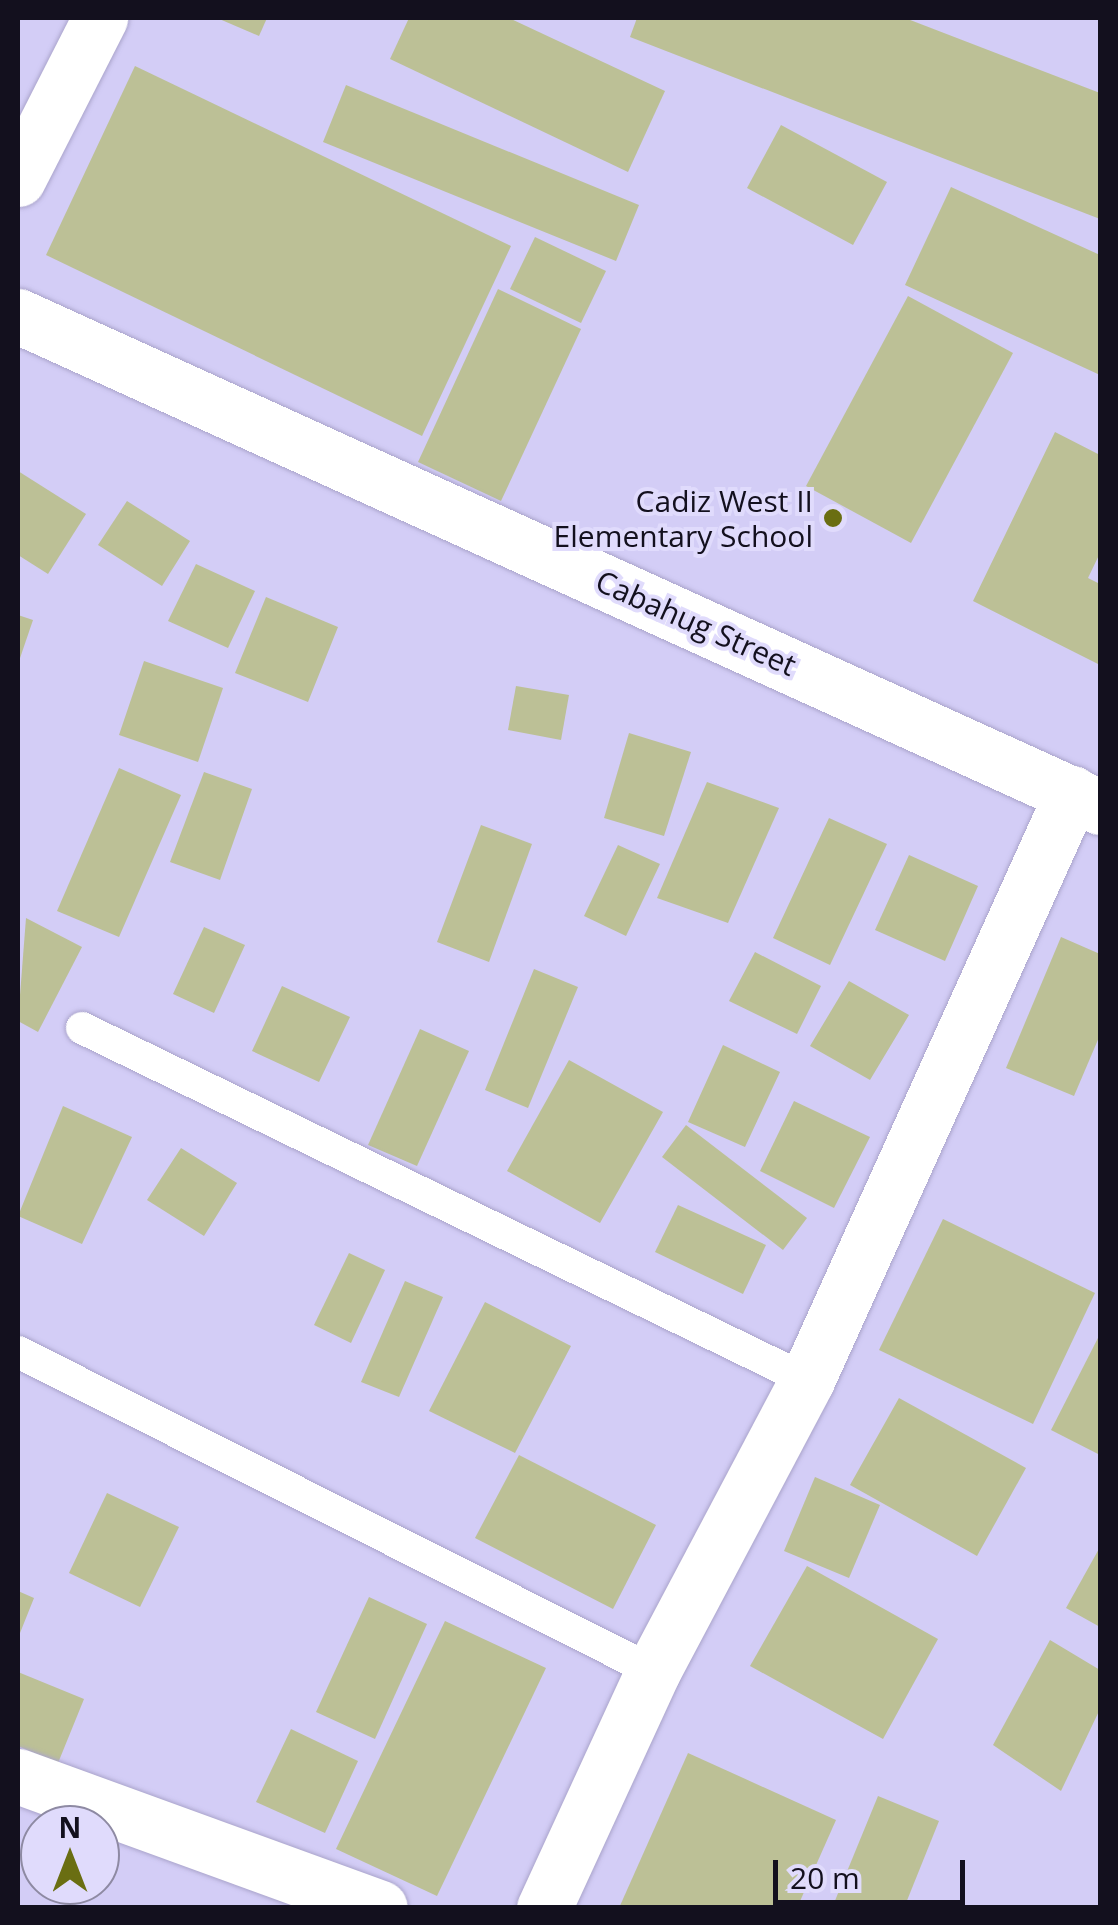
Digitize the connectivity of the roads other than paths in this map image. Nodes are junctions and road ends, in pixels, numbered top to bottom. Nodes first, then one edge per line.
1 (100, 18) edge
2 (18, 179) edge
3 (18, 316) edge
4 (1086, 800) edge
5 (82, 1028) dead end
6 (18, 1352) edge
7 (807, 1380) junction
8 (653, 1670) junction
9 (18, 1776) edge
10 (380, 1908) edge
11 (544, 1908) edge

1 - 2 street
3 - 4 street, Cabahug Street
4 - 7 street
5 - 7 lane
6 - 8 lane
7 - 8 street
8 - 11 street
9 - 10 street

